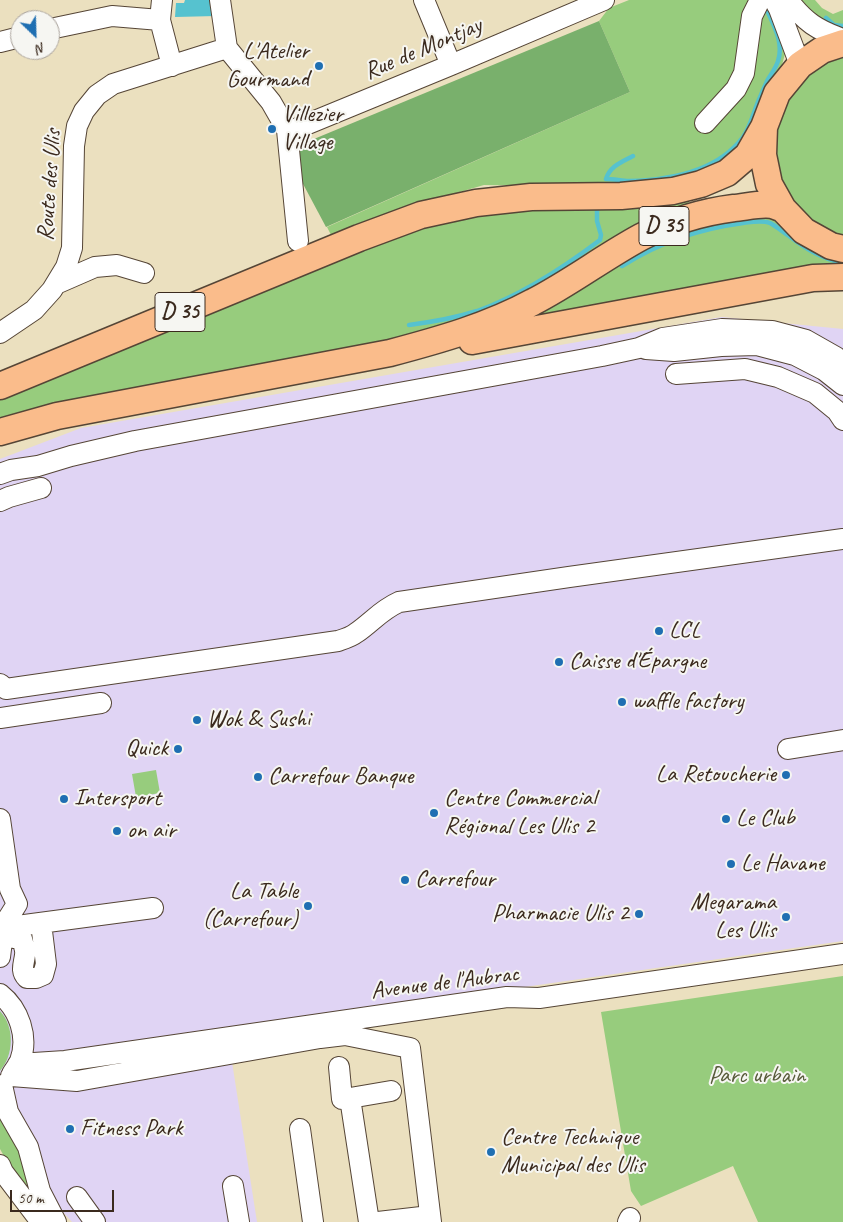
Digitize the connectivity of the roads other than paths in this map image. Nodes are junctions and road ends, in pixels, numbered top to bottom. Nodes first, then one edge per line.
1 (162, 0) edge
2 (220, 0) edge
3 (424, 0) edge
4 (604, 0) edge
5 (760, 0) edge
6 (774, 0) edge
7 (788, 0) edge
8 (160, 20) junction
9 (60, 27) edge
10 (843, 41) edge
11 (227, 48) junction
12 (451, 65) junction
13 (800, 65) junction
14 (172, 66) junction
15 (705, 123) dead end
16 (764, 127) junction
17 (287, 130) junction
18 (783, 209) junction
19 (298, 241) dead end
20 (843, 249) edge
21 (144, 273) dead end
22 (843, 277) edge
23 (56, 284) junction
24 (0, 333) edge
25 (424, 344) junction
26 (639, 348) junction
27 (843, 363) edge
28 (676, 374) dead end
29 (843, 385) edge
30 (0, 386) edge
31 (843, 420) edge
32 (0, 432) edge
33 (38, 466) junction
34 (0, 474) edge
35 (0, 486) edge
36 (41, 488) dead end
37 (0, 501) edge
38 (843, 539) edge
39 (0, 684) edge
40 (101, 702) dead end
41 (0, 718) edge
42 (843, 740) edge
43 (788, 749) dead end
44 (0, 819) edge
45 (153, 908) dead end
46 (41, 923) junction
47 (1, 927) edge
48 (843, 954) edge
49 (0, 957) edge
50 (0, 994) edge
51 (343, 1028) junction
52 (23, 1038) junction
53 (53, 1062) junction
54 (339, 1067) dead end
55 (8, 1078) edge
56 (391, 1091) dead end
57 (350, 1098) junction
58 (300, 1129) dead end
59 (1, 1169) edge
60 (233, 1186) dead end
61 (77, 1197) dead end
62 (431, 1219) edge
63 (41, 1222) edge
64 (56, 1222) edge
65 (95, 1222) edge
66 (239, 1222) edge
67 (313, 1222) edge
68 (369, 1222) edge
69 (378, 1222) edge

1 - 8 street
2 - 11 street
3 - 12 street
4 - 12 street, Rue de Montjay
5 - 15 street
6 - 13 street
7 - 10 street
8 - 9 street
8 - 14 street
10 - 13 main road
11 - 14 street, Route des Ulis
11 - 17 street
12 - 17 street, Rue de Montjay
13 - 16 main road
14 - 23 street, Route des Ulis
16 - 18 main road
16 - 30 main road, D 35
17 - 19 street
18 - 20 main road
18 - 25 main road, D 35
21 - 23 street
22 - 25 main road
23 - 24 street, Route des Ulis
25 - 32 main road, D 35
26 - 27 street
26 - 29 street
26 - 33 street
28 - 31 street
33 - 34 street
33 - 35 street
36 - 37 street
38 - 39 street
40 - 41 street
42 - 43 street
44 - 47 street
45 - 46 street
46 - 47 street
46 - 47 street
47 - 49 street
48 - 51 street, Avenue de l'Aubrac
50 - 52 street
51 - 53 street, Avenue de l'Aubrac
51 - 55 street
51 - 62 street
52 - 53 street
52 - 55 street
53 - 55 street, Avenue de l'Aubrac
54 - 57 street
55 - 64 street
56 - 57 street
57 - 68 street
58 - 67 street
59 - 63 street
60 - 66 street
61 - 65 street
62 - 69 street

